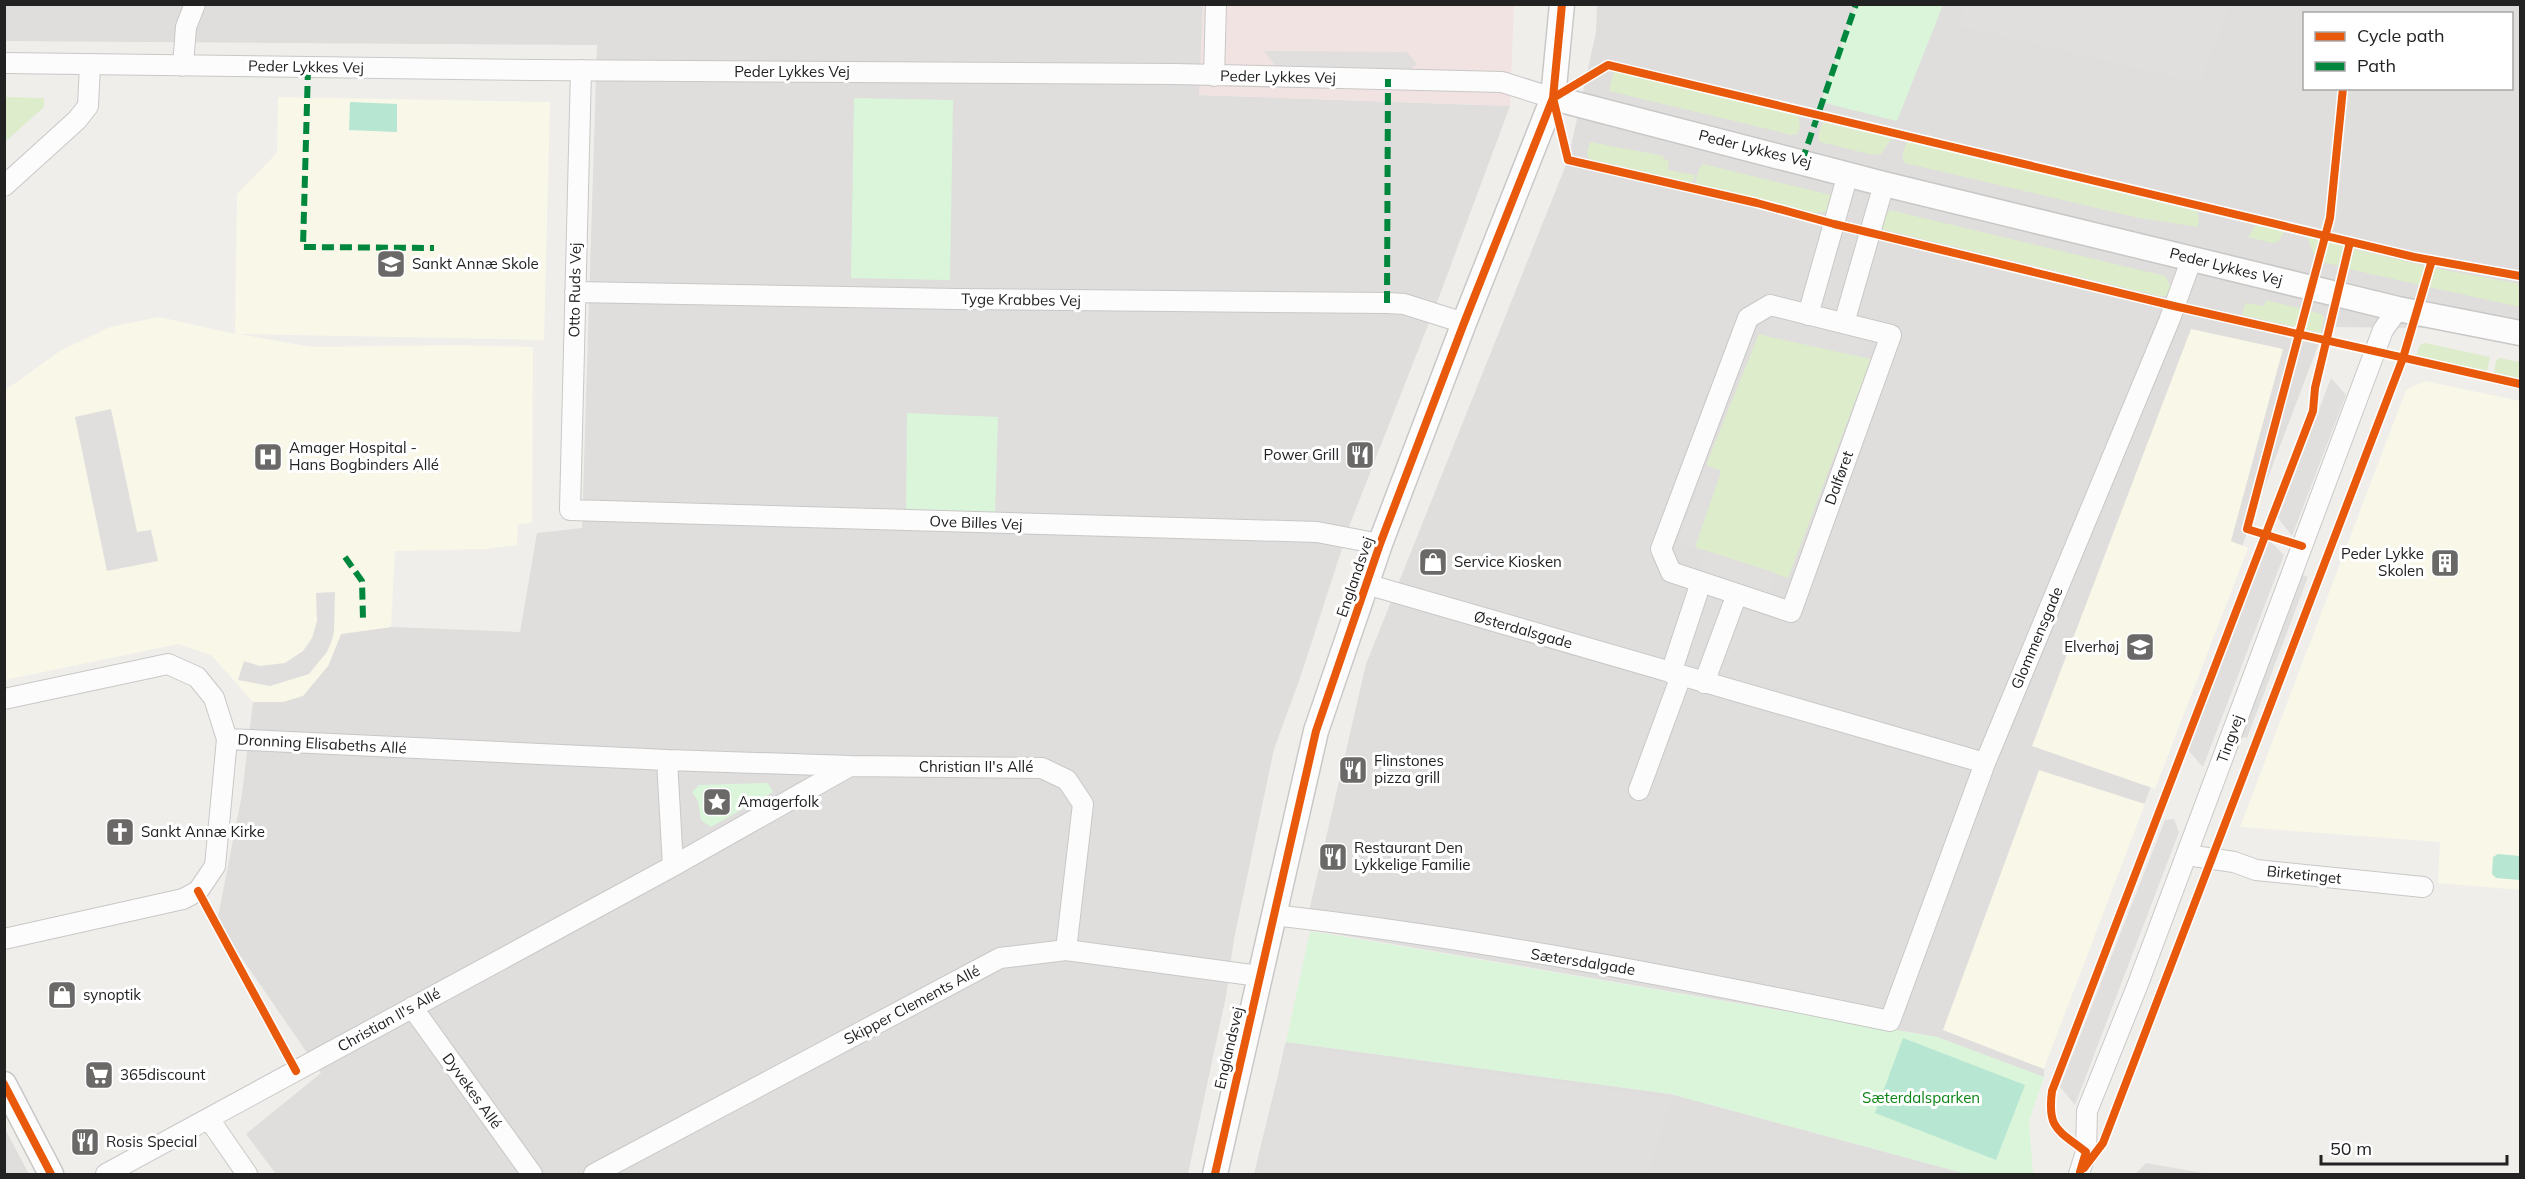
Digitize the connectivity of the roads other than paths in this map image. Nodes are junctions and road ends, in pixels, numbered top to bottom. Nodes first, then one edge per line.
1 (195, 4) edge
2 (1216, 4) edge
3 (1562, 4) edge
4 (4, 63) edge
5 (90, 65) junction
6 (183, 66) junction
7 (581, 70) junction
8 (1214, 76) junction
9 (1553, 98) junction
10 (1848, 174) junction
11 (1884, 184) junction
12 (4, 186) edge
13 (2192, 258) junction
14 (575, 292) junction
15 (2398, 309) junction
16 (1808, 315) junction
17 (1464, 323) junction
18 (1844, 323) junction
19 (2520, 333) edge
20 (570, 510) joint
21 (1380, 544) junction
22 (1701, 582) junction
23 (1366, 584) junction
24 (1737, 594) junction
25 (1676, 674) junction
26 (1704, 682) junction
27 (4, 699) edge
28 (227, 739) junction
29 (667, 760) junction
30 (1985, 763) junction
31 (850, 766) junction
32 (1639, 790) dead end
33 (2187, 855) junction
34 (673, 866) junction
35 (2423, 887) dead end
36 (1273, 915) junction
37 (4, 939) edge
38 (1066, 950) junction
39 (1259, 976) junction
40 (412, 1007) junction
41 (1890, 1021) joint
42 (4, 1084) edge
43 (209, 1119) junction
44 (51, 1174) edge
45 (106, 1174) edge
46 (247, 1174) edge
47 (532, 1174) edge
48 (594, 1174) edge
49 (1215, 1174) edge
50 (2084, 1174) edge

1 - 6 street
2 - 8 street
3 - 9 street, Englandsvej
4 - 5 street, Peder Lykkes Vej
5 - 6 street, Peder Lykkes Vej
5 - 12 street
6 - 7 street, Peder Lykkes Vej
7 - 8 street, Peder Lykkes Vej
7 - 14 street, Otto Ruds Vej
8 - 9 street, Peder Lykkes Vej
9 - 10 street, Peder Lykkes Vej
9 - 17 street, Englandsvej
10 - 11 street, Peder Lykkes Vej
10 - 16 street
11 - 13 street, Peder Lykkes Vej
11 - 18 street
13 - 15 street, Peder Lykkes Vej
13 - 30 street, Glommensgade
14 - 17 street, Tyge Krabbes Vej
14 - 20 street, Otto Ruds Vej
15 - 19 street, Peder Lykkes Vej
15 - 33 street, Tingvej
16 - 18 street, Dalføret
16 - 22 street, Dalføret
17 - 21 street, Englandsvej
18 - 24 street, Dalføret
20 - 21 street, Ove Billes Vej
21 - 23 street, Englandsvej
22 - 24 street, Dalføret
22 - 25 street
23 - 25 street, Østerdalsgade
23 - 36 street, Englandsvej
24 - 26 street
25 - 26 street, Østerdalsgade
25 - 32 street
26 - 30 street, Østerdalsgade
27 - 28 street
28 - 29 street, Dronning Elisabeths Allé
28 - 37 street, Dronning Elisabeths Allé
29 - 31 street, Christian II's Allé
29 - 34 street
30 - 41 street, Glommensgade
31 - 34 street, Christian II's Allé
31 - 38 street, Christian II's Allé
33 - 35 street, Birketinget
33 - 50 street, Tingvej
34 - 40 street, Christian II's Allé
36 - 39 street, Englandsvej
36 - 41 street, Sætersdalgade
38 - 39 street, Skipper Clements Allé
38 - 48 street, Skipper Clements Allé
39 - 49 street, Englandsvej
40 - 43 street, Christian II's Allé
40 - 47 street, Dyvekes Allé
42 - 44 street
43 - 45 street, Christian II's Allé
43 - 46 street

